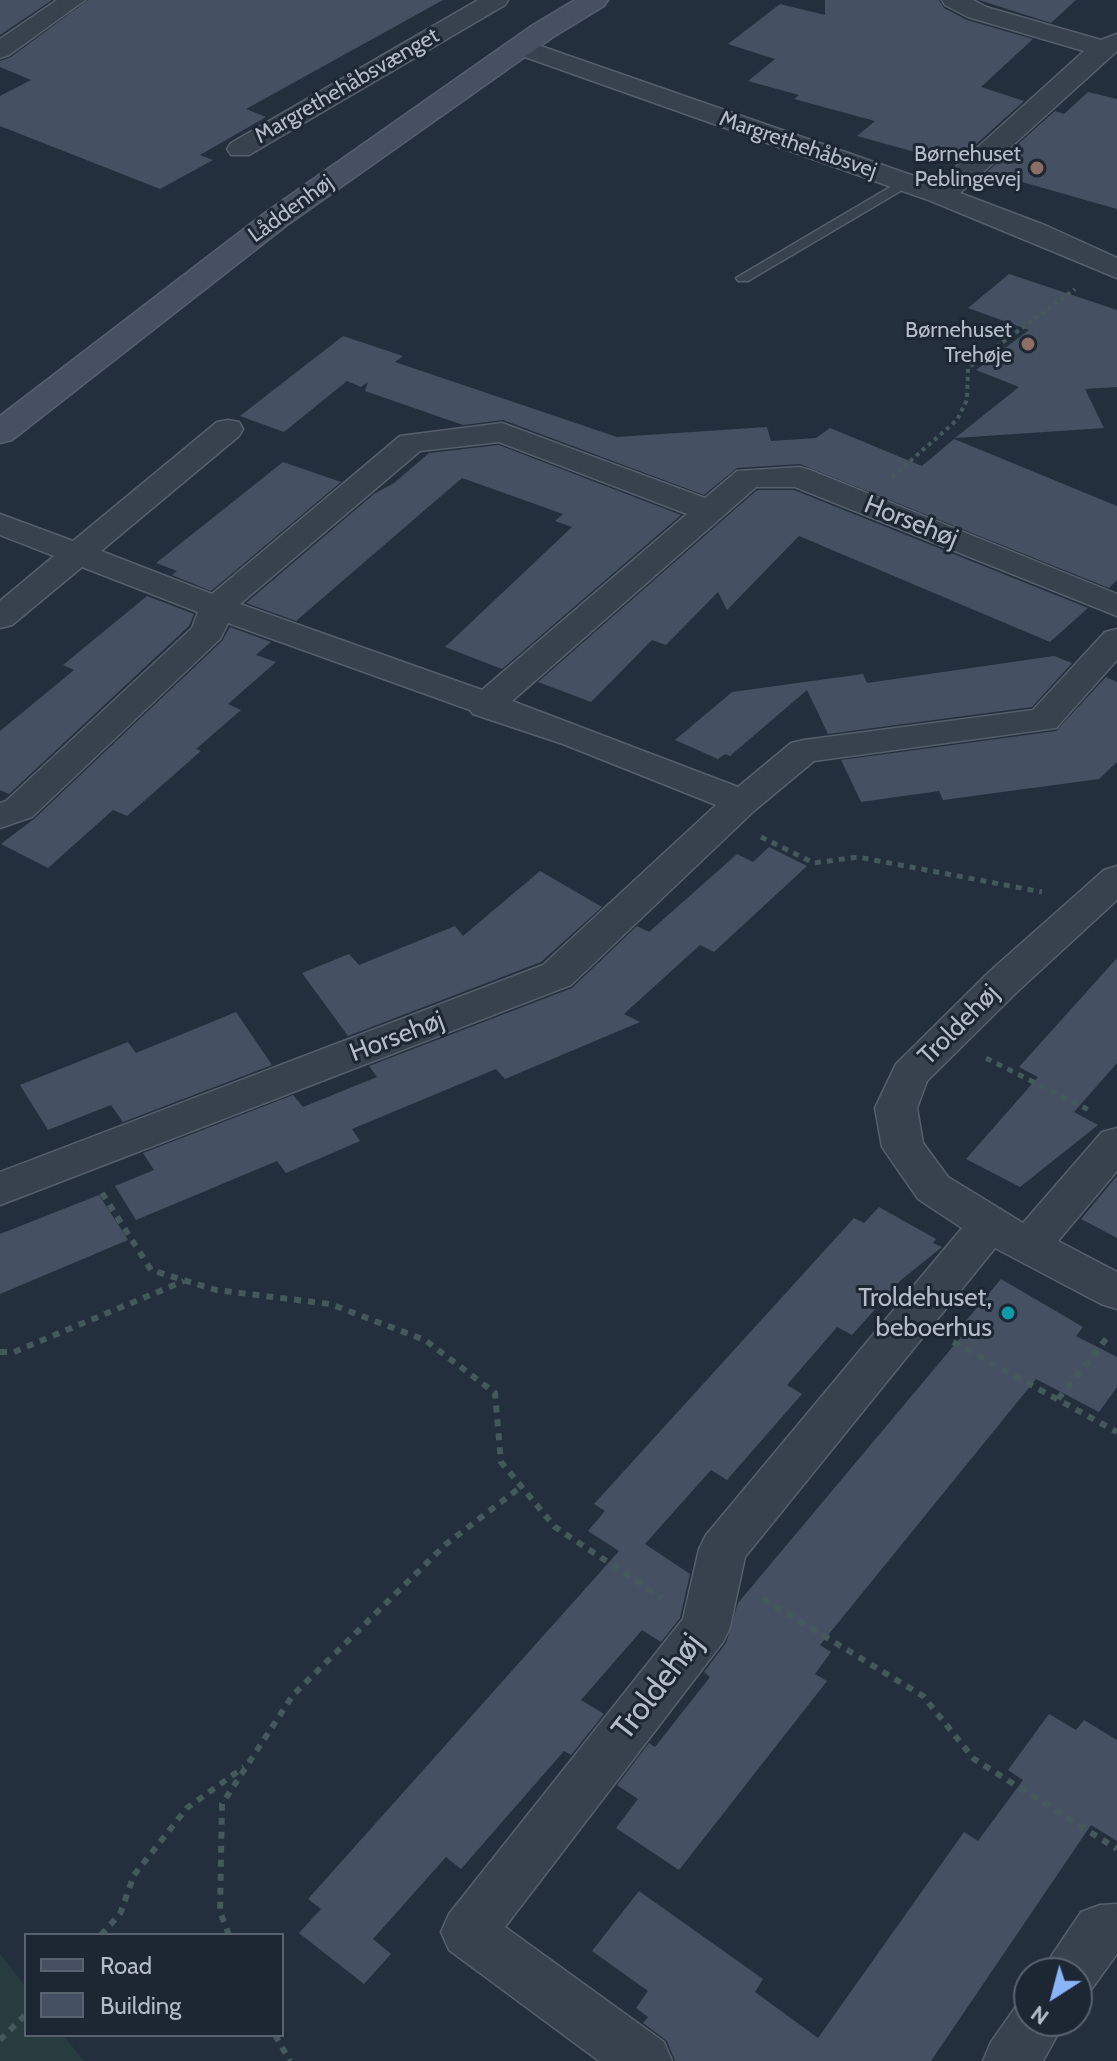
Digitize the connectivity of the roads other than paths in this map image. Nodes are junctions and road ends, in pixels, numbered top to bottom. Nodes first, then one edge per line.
1 (73, 0) edge
2 (496, 0) edge
3 (594, 0) edge
4 (954, 0) edge
5 (1109, 45) edge
6 (520, 47) junction
7 (0, 50) edge
8 (240, 149) dead end
9 (907, 183) junction
10 (941, 195) junction
11 (1113, 267) edge
12 (743, 278) dead end
13 (228, 429) dead end
14 (0, 433) edge
15 (709, 511) junction
16 (0, 524) edge
17 (77, 553) junction
18 (1117, 606) edge
19 (216, 607) junction
20 (0, 618) edge
21 (1117, 639) edge
22 (485, 706) junction
23 (733, 811) junction
24 (0, 816) edge
25 (1104, 889) edge
26 (1110, 1130) edge
27 (0, 1189) edge
28 (1009, 1235) junction
29 (1117, 1292) edge
30 (1117, 1929) edge
31 (1082, 1957) edge
32 (1027, 2037) edge
33 (644, 2061) edge
34 (1011, 2061) edge

1 - 7 street
2 - 8 street, Margrethehåbsvænget
3 - 6 street, Låddenhøj
4 - 5 street
5 - 10 street
6 - 9 street, Margrethehåbsvej
6 - 14 street, Låddenhøj
9 - 10 street, Margrethehåbsvej
9 - 12 lane
10 - 11 street, Margrethehåbsvej
13 - 17 street
15 - 18 street, Horsehøj
15 - 19 street
15 - 22 street, Horsehøj
16 - 17 street
17 - 19 street
17 - 20 street
19 - 22 street
19 - 24 street
21 - 23 street, Horsehøj
22 - 23 street
23 - 27 street, Horsehøj
25 - 28 street, Troldehøj
26 - 28 street, Troldehøj
28 - 29 street, Troldehøj
28 - 33 street, Troldehøj
30 - 31 street
32 - 34 street

